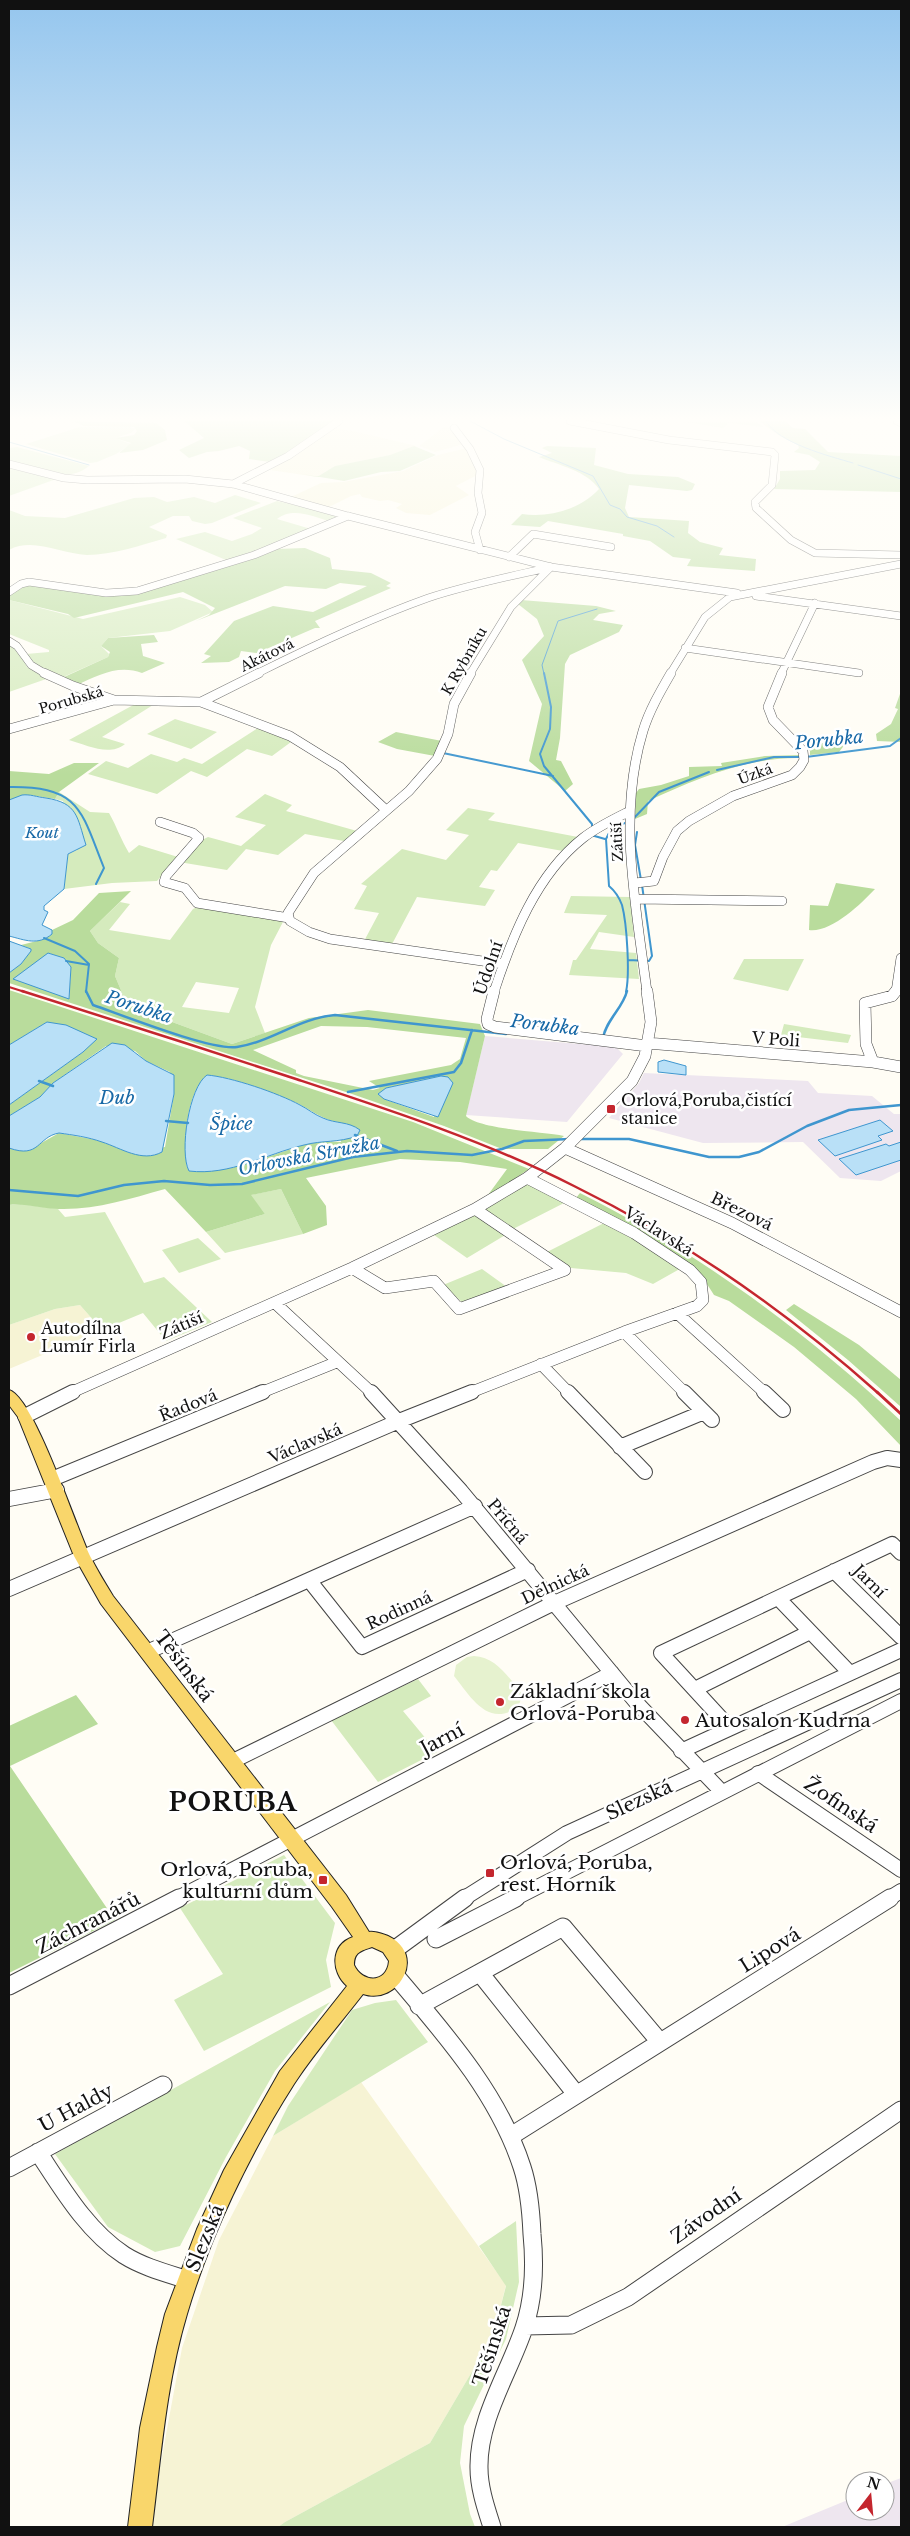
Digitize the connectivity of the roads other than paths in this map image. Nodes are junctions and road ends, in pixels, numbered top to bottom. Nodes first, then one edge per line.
1 (292, 539) edge
2 (439, 539) edge
3 (477, 539) edge
4 (528, 539) edge
5 (563, 539) edge
6 (790, 539) edge
7 (611, 548) dead end
8 (480, 550) junction
9 (901, 555) edge
10 (509, 557) junction
11 (901, 564) edge
12 (551, 567) junction
13 (9, 592) edge
14 (743, 594) junction
15 (815, 603) junction
16 (901, 616) edge
17 (9, 641) edge
18 (685, 648) junction
19 (786, 662) junction
20 (859, 673) dead end
21 (114, 700) junction
22 (201, 702) junction
23 (9, 729) edge
24 (386, 810) junction
25 (630, 811) junction
26 (160, 822) dead end
27 (635, 883) junction
28 (637, 899) junction
29 (782, 901) dead end
30 (289, 918) junction
31 (901, 958) edge
32 (503, 964) junction
33 (647, 1045) junction
34 (873, 1062) junction
35 (901, 1067) edge
36 (565, 1148) junction
37 (527, 1178) junction
38 (475, 1210) junction
39 (352, 1268) junction
40 (275, 1303) junction
41 (677, 1312) junction
42 (901, 1312) edge
43 (624, 1332) junction
44 (337, 1362) junction
45 (541, 1364) junction
46 (9, 1395) edge
47 (783, 1410) dead end
48 (25, 1416) junction
49 (399, 1421) junction
50 (620, 1447) junction
51 (901, 1460) edge
52 (645, 1472) dead end
53 (54, 1484) junction
54 (9, 1499) edge
55 (475, 1506) junction
56 (901, 1553) edge
57 (82, 1556) junction
58 (528, 1570) junction
59 (834, 1571) junction
60 (309, 1580) junction
61 (9, 1589) edge
62 (778, 1598) junction
63 (552, 1604) junction
64 (810, 1632) junction
65 (901, 1637) edge
66 (901, 1650) edge
67 (147, 1652) junction
68 (612, 1673) junction
69 (850, 1673) junction
70 (901, 1680) edge
71 (695, 1689) junction
72 (901, 1701) edge
73 (730, 1728) junction
74 (681, 1751) junction
75 (231, 1762) junction
76 (704, 1770) junction
77 (758, 1774) junction
78 (722, 1791) junction
79 (291, 1839) junction
80 (901, 1870) edge
81 (901, 1891) edge
82 (436, 1939) dead end
83 (364, 1940) junction
84 (394, 1950) junction
85 (480, 1974) junction
86 (395, 1975) junction
87 (359, 1985) junction
88 (9, 1986) edge
89 (419, 2006) junction
90 (660, 2042) junction
91 (163, 2085) dead end
92 (576, 2094) junction
93 (901, 2110) edge
94 (511, 2136) junction
95 (38, 2152) junction
96 (9, 2168) edge
97 (188, 2280) junction
98 (525, 2326) junction
99 (140, 2527) edge
100 (492, 2527) edge

1 - 13 street
2 - 8 street
3 - 8 street
4 - 10 street
5 - 7 street
6 - 9 street
8 - 10 street
10 - 12 street
11 - 14 street, Zátiší
12 - 14 street
12 - 22 street, Akátová
12 - 24 street, K Rybníku
14 - 15 street
14 - 18 street, Zátiší
15 - 16 street
15 - 19 street, Úzká
17 - 21 street
18 - 19 street
18 - 25 street, Zátiší
19 - 20 street
19 - 27 street, Úzká
21 - 22 street, Porubská
21 - 23 street, Porubská
22 - 24 street
24 - 30 street, K Rybníku
25 - 27 street, Zátiší
25 - 32 street, Údolní
26 - 30 street
27 - 28 street, Zátiší
28 - 29 street
28 - 33 street, Zátiší
30 - 32 street
31 - 34 street
32 - 33 street, Údolní
33 - 34 street, V Poli
33 - 36 street, Zátiší
34 - 35 street, V Poli
36 - 37 street, Zátiší
36 - 42 street, Březová
37 - 38 street, Zátiší
37 - 41 street, Václavská
38 - 39 street, Zátiší
38 - 39 street
39 - 40 street, Zátiší
40 - 44 street, Příčná
40 - 48 street, Zátiší
41 - 43 street, Václavská
41 - 47 street
43 - 45 street, Václavská
43 - 50 street
44 - 49 street, Příčná
44 - 53 street, Řadová
45 - 49 street, Václavská
45 - 50 street
46 - 48 main road, Těšínská
48 - 53 main road, Těšínská
49 - 55 street, Příčná
49 - 57 street, Václavská
50 - 52 street
51 - 63 street, Dělnická
53 - 54 street, Řadová
53 - 57 main road, Těšínská
55 - 58 street, Příčná
55 - 60 street
56 - 59 street, Jarní
57 - 61 street, Václavská
57 - 67 main road, Těšínská
58 - 60 street, Rodinná
58 - 63 street, Příčná
59 - 62 street, Jarní
59 - 65 street, Jarní
60 - 67 street
62 - 64 street
62 - 71 street, Jarní
63 - 68 street, Příčná
63 - 75 street, Dělnická
64 - 69 street
64 - 71 street
66 - 69 street
67 - 75 main road, Těšínská
68 - 74 street, Příčná
68 - 79 street, Jarní
69 - 73 street
70 - 76 street, Slezská
71 - 73 street
72 - 77 street, Slezská
73 - 74 street
74 - 76 street, Příčná
75 - 79 main road, Těšínská
76 - 78 street, Příčná
76 - 84 street, Slezská
77 - 78 street, Slezská
77 - 80 street, Žofinská
78 - 82 street, Slezská
79 - 83 main road, Těšínská
79 - 88 street, Záchranářů
81 - 90 street, Lipová
83 - 84 main road
83 - 87 main road
84 - 86 main road
85 - 89 street
85 - 90 street
85 - 92 street
86 - 87 main road
86 - 89 street, Těšínská
87 - 97 main road, Slezská
89 - 94 street, Těšínská
90 - 92 street, Lipová
91 - 95 street, U Haldy
92 - 94 street, Lipová
93 - 98 street, Závodní
94 - 98 street, Těšínská
95 - 96 street, U Haldy
95 - 97 street
97 - 99 main road, Slezská
98 - 100 street, Těšínská

